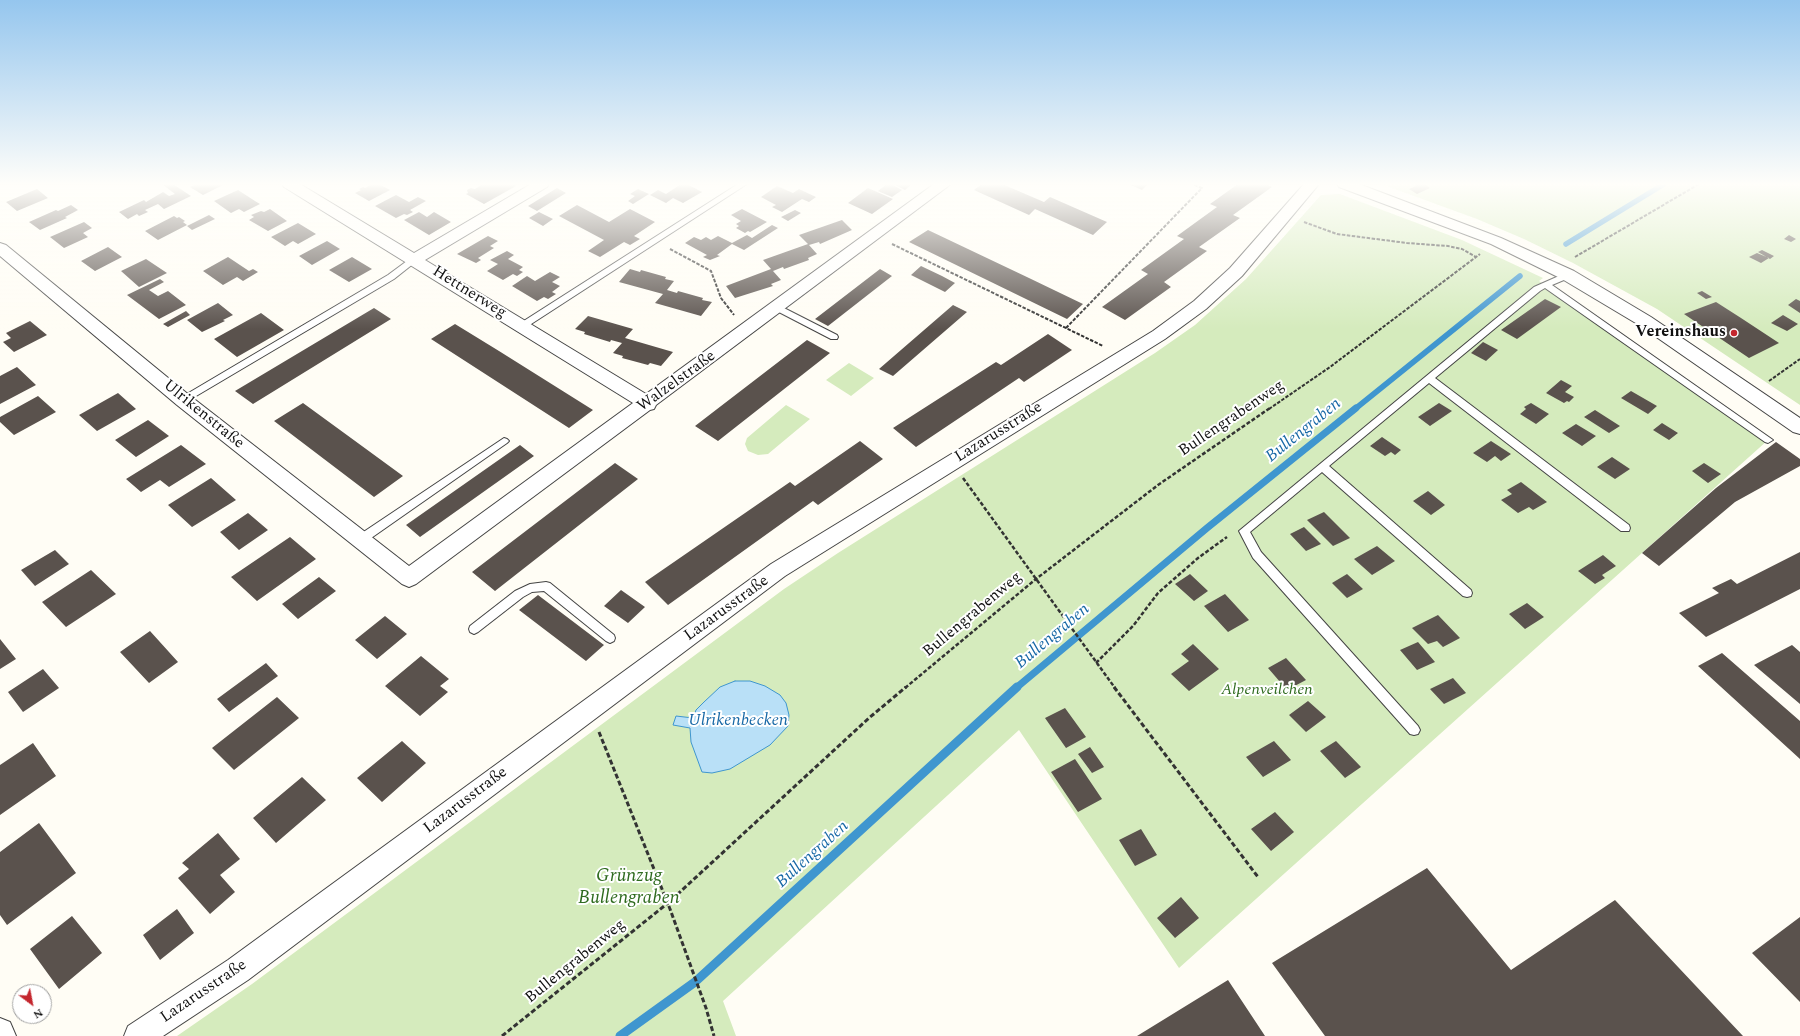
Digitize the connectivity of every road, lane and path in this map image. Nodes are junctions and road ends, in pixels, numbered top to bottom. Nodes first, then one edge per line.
1 (369, 232) edge
2 (461, 232) edge
3 (669, 232) edge
4 (879, 232) edge
5 (1159, 232) edge
6 (1270, 232) edge
7 (1333, 232) edge
8 (1473, 232) edge
9 (1623, 232) edge
10 (875, 235) junction
11 (656, 241) junction
12 (0, 248) edge
13 (1482, 252) dead end
14 (1476, 257) junction
15 (414, 260) junction
16 (1561, 272) junction
17 (1546, 285) junction
18 (778, 308) junction
19 (737, 317) dead end
20 (522, 326) junction
21 (1066, 328) junction
22 (834, 337) dead end
23 (1104, 347) dead end
24 (1800, 359) edge
25 (1428, 378) junction
26 (1752, 393) junction
27 (183, 400) junction
28 (648, 404) junction
29 (1800, 427) edge
30 (1768, 440) dead end
31 (504, 441) dead end
32 (1323, 467) junction
33 (963, 478) dead end
34 (1625, 528) dead end
35 (1244, 531) junction
36 (360, 540) junction
37 (409, 578) joint
38 (1036, 579) junction
39 (1467, 593) dead end
40 (474, 629) dead end
41 (610, 638) dead end
42 (1096, 663) junction
43 (582, 715) junction
44 (1414, 730) dead end
45 (1258, 877) dead end
46 (668, 903) junction
47 (0, 1032) edge
48 (2, 1036) edge
49 (138, 1036) edge
50 (502, 1036) edge
51 (714, 1036) edge

1 - 15 street, Hettnerweg
2 - 15 street
3 - 11 lane
4 - 10 street, Walzelstraße
5 - 21 path
6 - 43 street, Lazarusstraße
7 - 14 path
8 - 16 street
9 - 16 path
10 - 18 street, Walzelstraße
10 - 21 path
11 - 19 path
11 - 20 lane
12 - 27 street, Ulrikenstraße
13 - 14 path, Bullengrabenweg
14 - 38 path, Bullengrabenweg
15 - 20 street, Hettnerweg
15 - 27 lane
16 - 17 lane
16 - 26 street
17 - 25 lane
17 - 30 lane
18 - 22 lane
18 - 28 street, Walzelstraße
20 - 28 street, Hettnerweg
21 - 23 path
24 - 26 path
25 - 32 lane
25 - 34 lane
26 - 29 street
27 - 36 street, Ulrikenstraße
28 - 37 street, Walzelstraße
31 - 36 lane
32 - 35 lane
32 - 39 lane
33 - 38 path
35 - 42 path
35 - 44 lane
36 - 37 street, Ulrikenstraße
38 - 42 path
38 - 46 path, Bullengrabenweg
40 - 41 lane
42 - 45 path
43 - 46 path
43 - 49 street, Lazarusstraße
46 - 50 path, Bullengrabenweg
46 - 51 path
47 - 48 street

